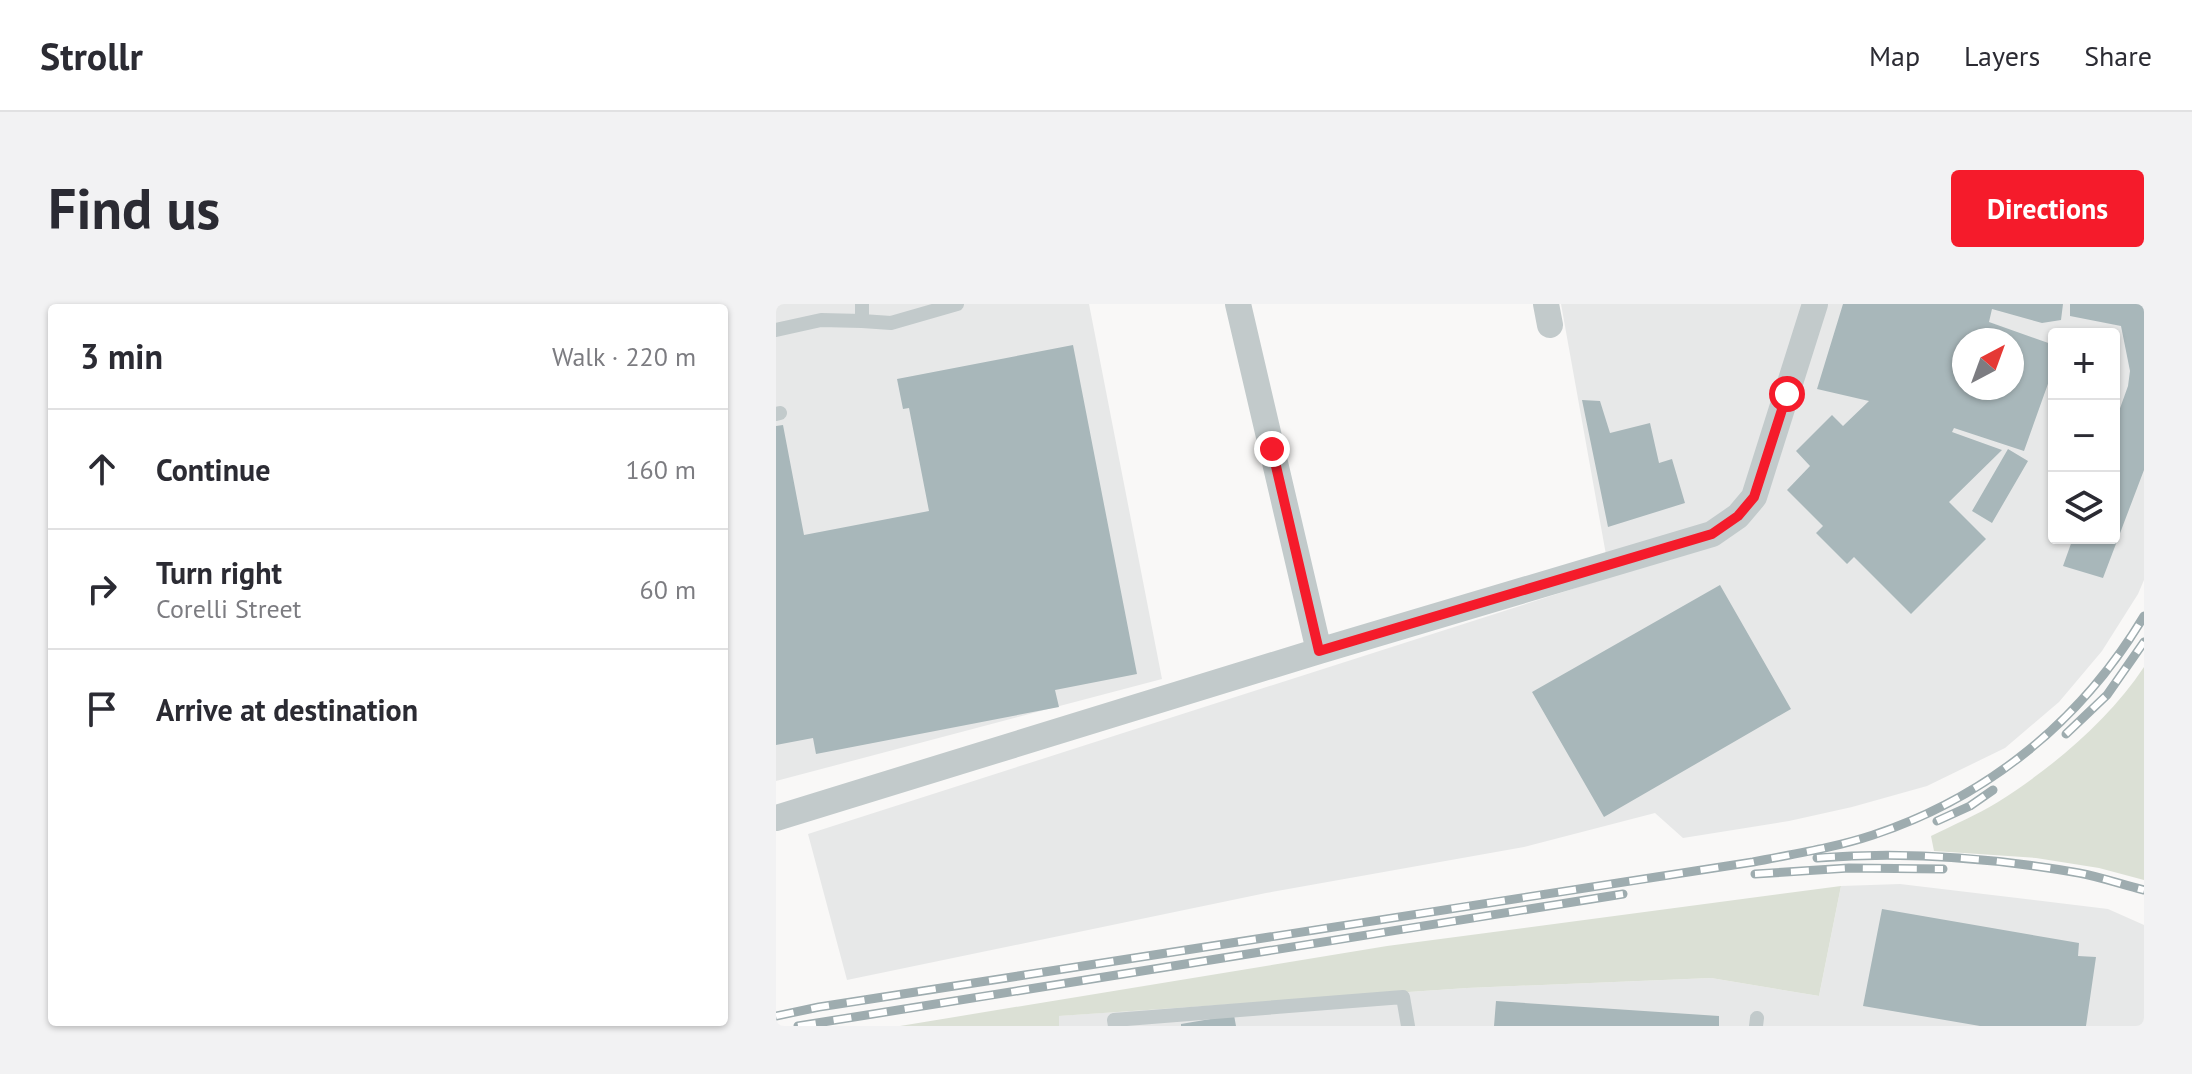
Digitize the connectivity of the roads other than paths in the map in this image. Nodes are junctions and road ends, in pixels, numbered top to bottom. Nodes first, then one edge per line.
1 (862, 304) edge
2 (957, 304) edge
3 (1238, 304) edge
4 (1815, 304) edge
5 (862, 321) junction
6 (776, 330) edge
7 (1319, 651) junction
8 (776, 818) edge
9 (1115, 1026) edge
10 (1408, 1026) edge

1 - 5 lane
2 - 5 lane
3 - 7 street
4 - 7 street
5 - 6 lane
7 - 8 street
9 - 10 lane

